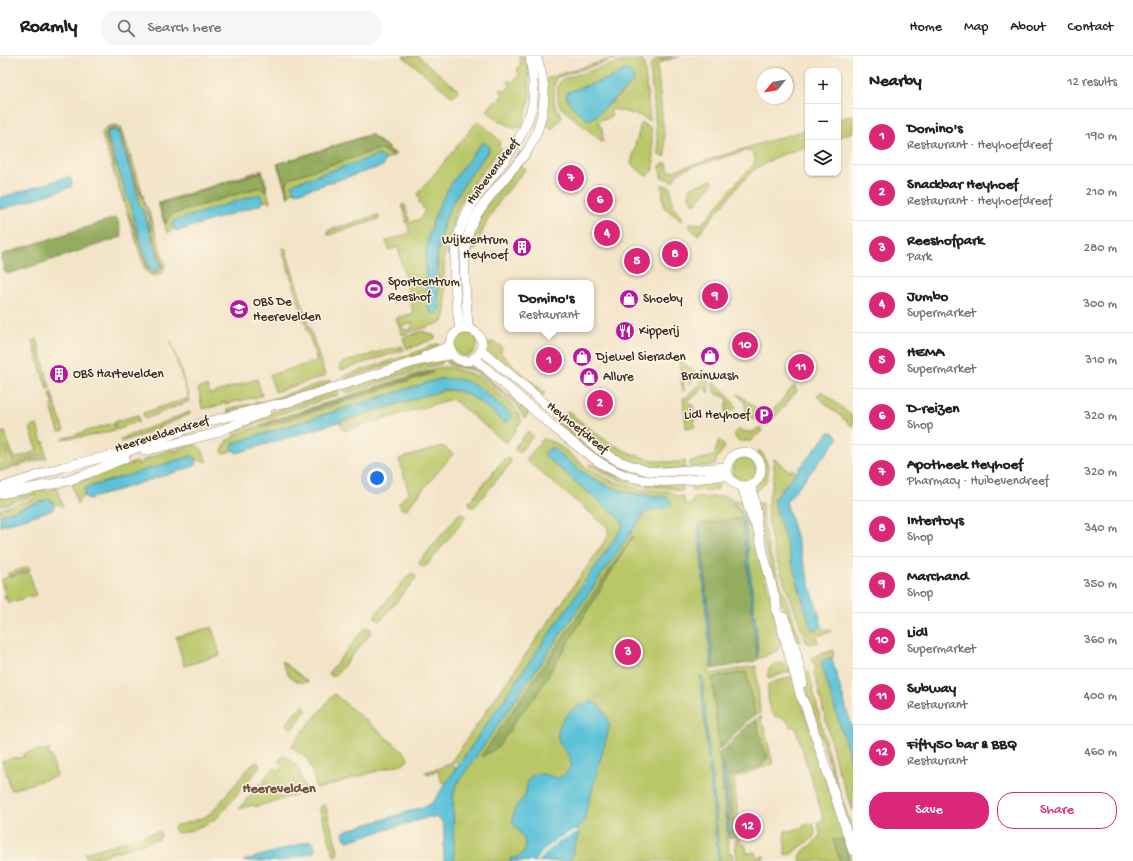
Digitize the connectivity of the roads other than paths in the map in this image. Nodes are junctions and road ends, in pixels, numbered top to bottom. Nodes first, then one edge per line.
1 (530, 56) edge
2 (536, 56) edge
3 (464, 329) junction
4 (451, 350) junction
5 (481, 350) junction
6 (474, 358) junction
7 (283, 404) junction
8 (728, 471) junction
9 (747, 485) junction
10 (0, 488) edge
11 (0, 494) edge
12 (853, 851) edge

1 - 3 street, Huibevendreef
2 - 3 street, Huibevendreef
3 - 4 street
3 - 5 street
4 - 6 street
4 - 7 street, Heereveldendreef
5 - 6 street
5 - 8 street, Heyhoefdreef
6 - 8 street, Heyhoefdreef
7 - 10 street, Heereveldendreef
7 - 11 street, Heereveldendreef
8 - 9 street
8 - 9 street
9 - 12 street

